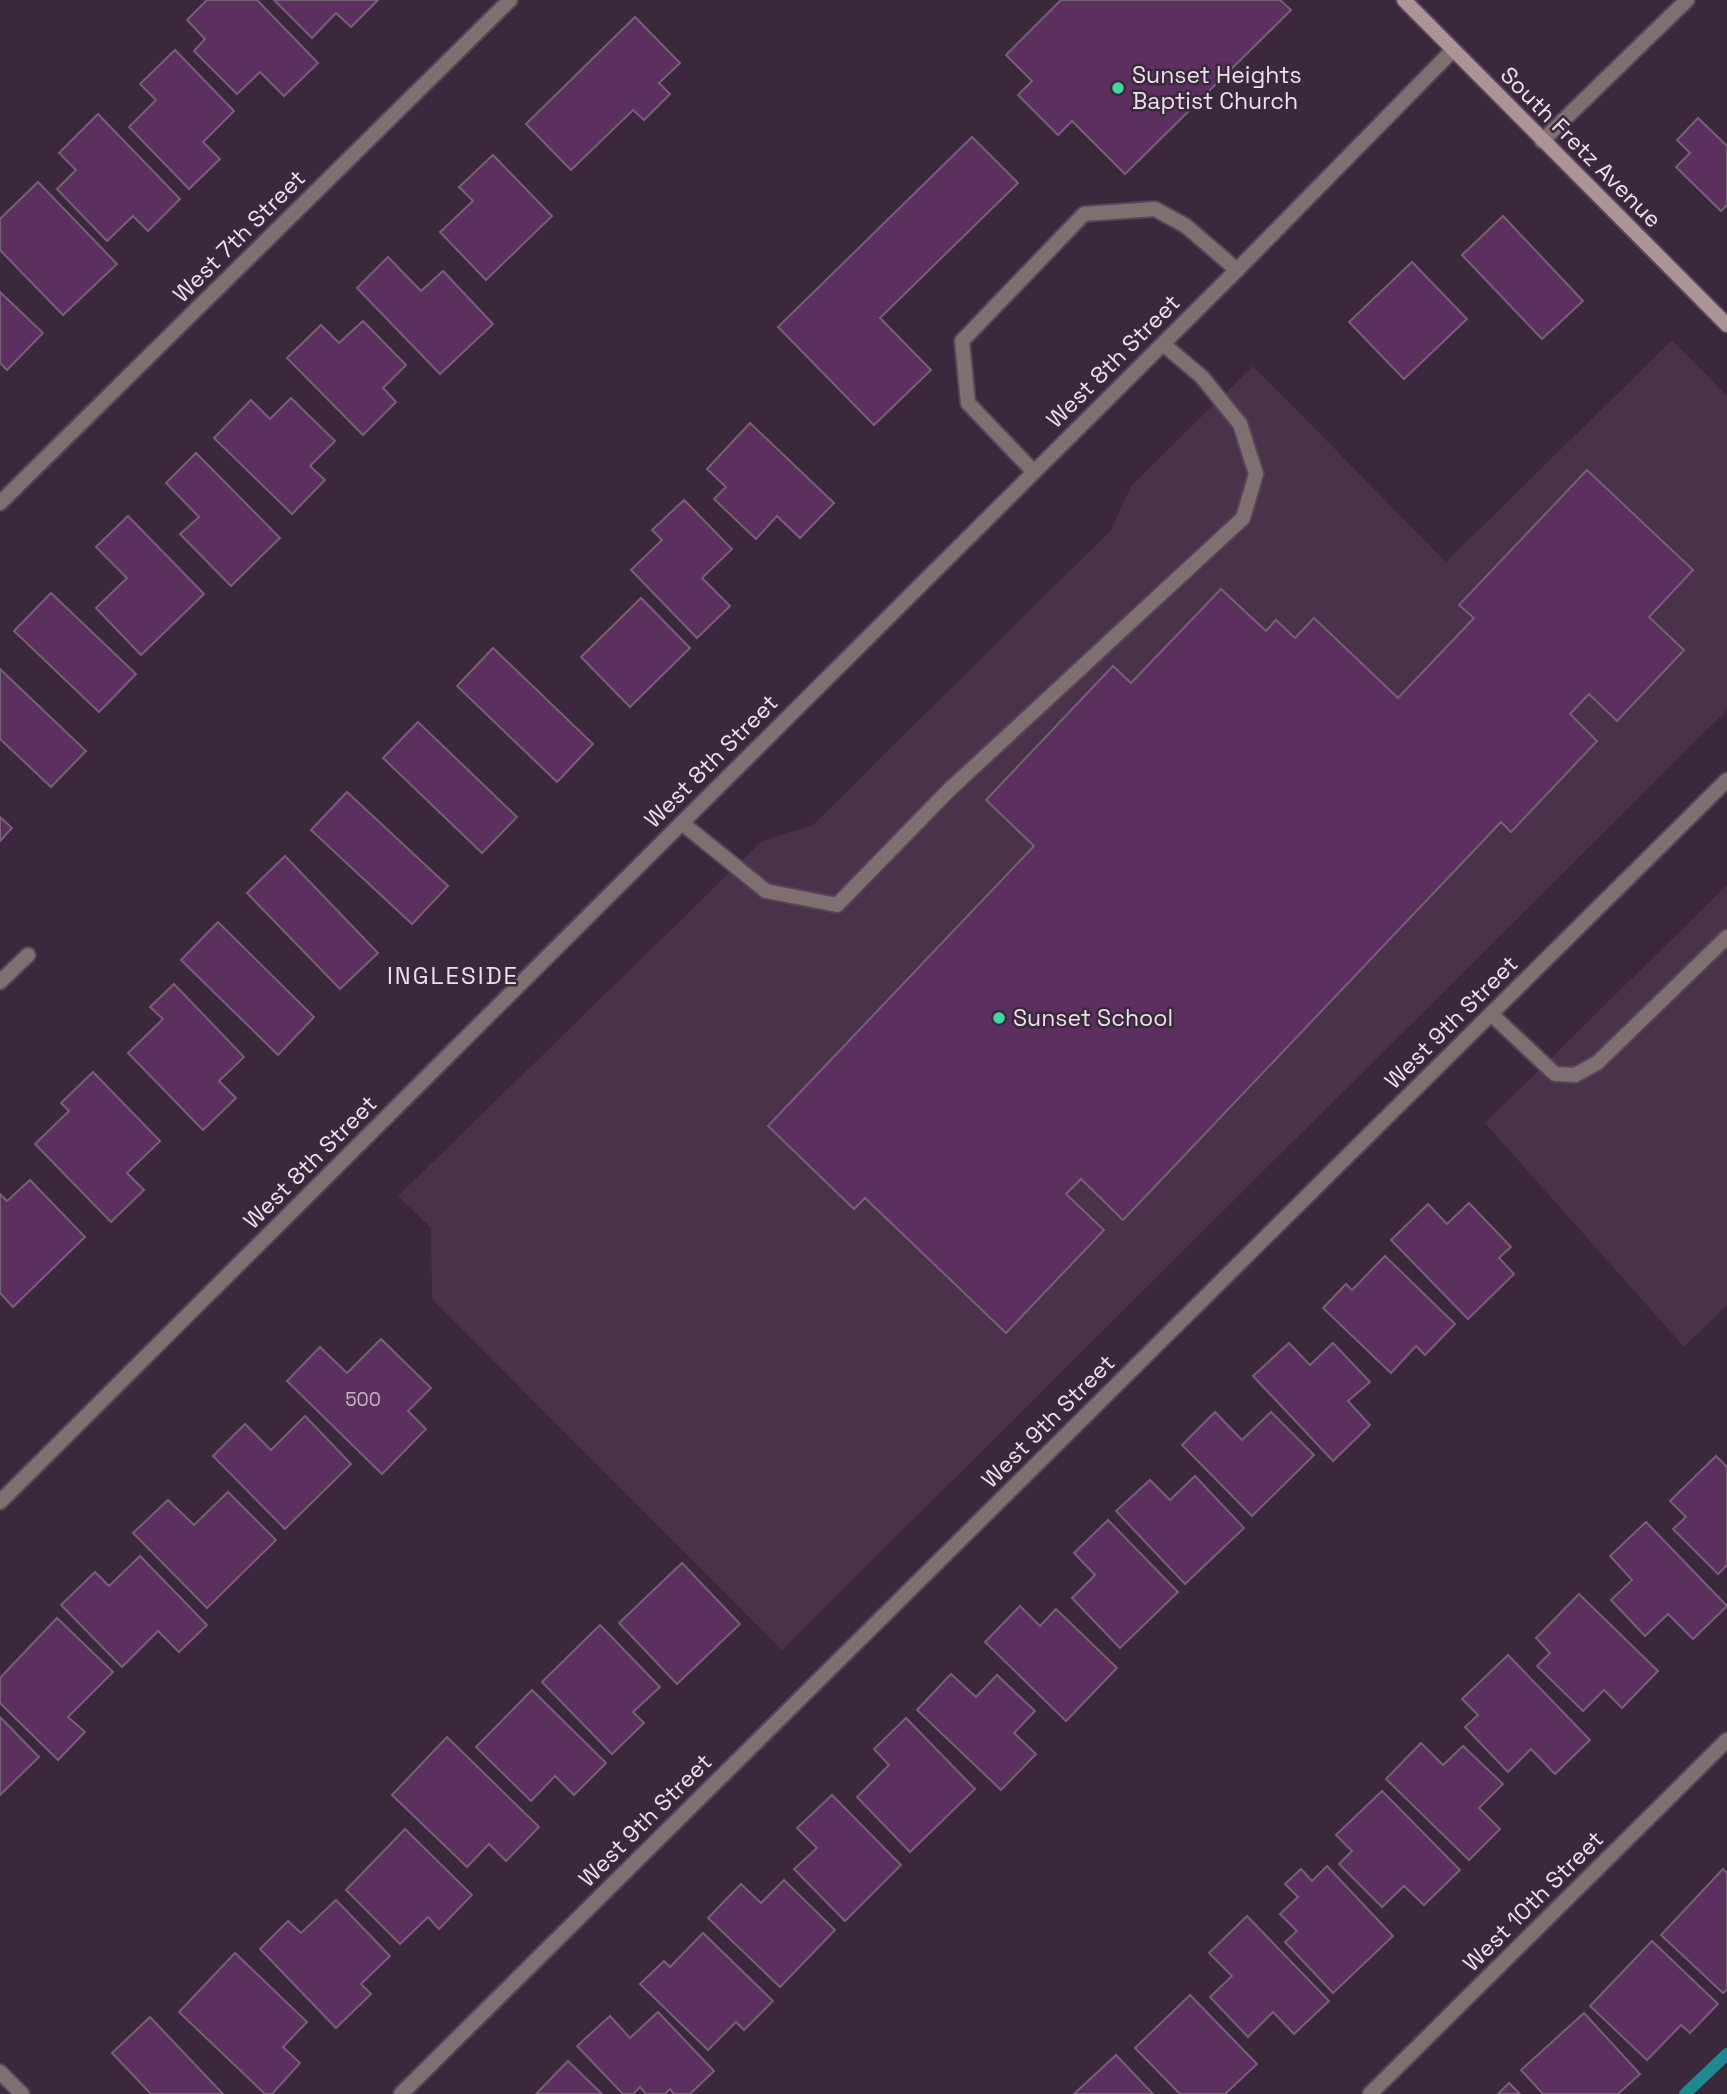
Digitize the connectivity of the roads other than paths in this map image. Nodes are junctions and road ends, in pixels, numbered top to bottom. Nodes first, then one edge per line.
1 (510, 0) edge
2 (1404, 0) edge
3 (1687, 0) edge
4 (1453, 50) junction
5 (1542, 141) junction
6 (1237, 270) junction
7 (1727, 325) edge
8 (1163, 344) junction
9 (1034, 472) junction
10 (0, 503) edge
11 (1727, 780) edge
12 (682, 823) junction
13 (1727, 937) edge
14 (28, 955) dead end
15 (0, 982) edge
16 (1491, 1014) junction
17 (0, 1502) edge
18 (1727, 1740) edge
19 (0, 2072) edge
20 (22, 2094) edge
21 (401, 2094) edge
22 (1370, 2094) edge

1 - 10 street, West 7th Street
2 - 4 street, South Fretz Avenue
3 - 5 street
4 - 5 street, South Fretz Avenue
4 - 6 street, West 8th Street
5 - 7 street, South Fretz Avenue
6 - 8 street, West 8th Street
6 - 9 street
8 - 9 street, West 8th Street
8 - 12 street
9 - 12 street, West 8th Street
11 - 16 street, West 9th Street
12 - 17 street, West 8th Street
13 - 16 street
14 - 15 street
16 - 21 street, West 9th Street
18 - 22 street, West 10th Street
19 - 20 street

